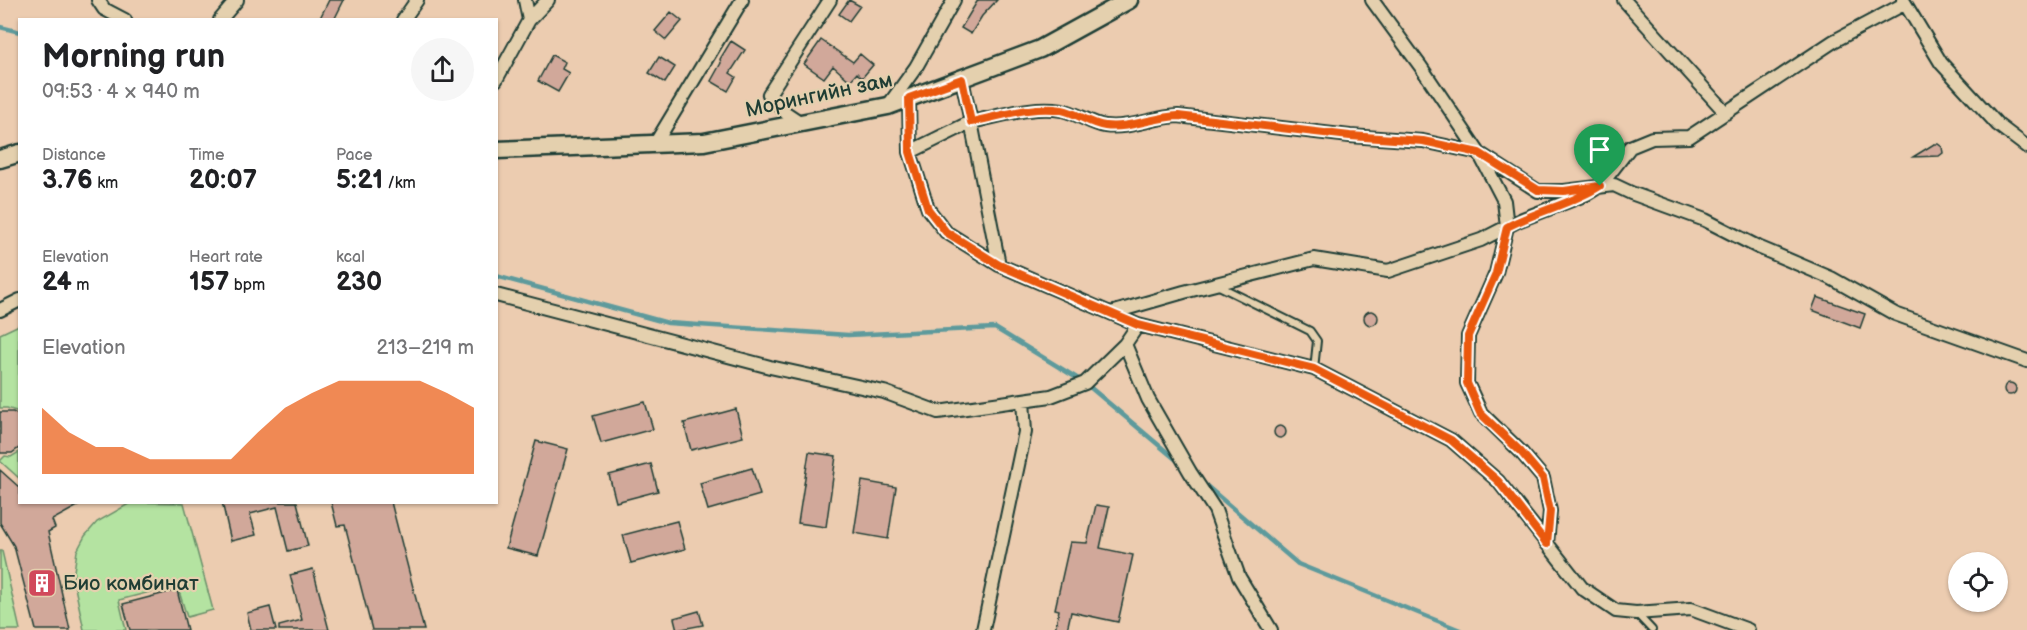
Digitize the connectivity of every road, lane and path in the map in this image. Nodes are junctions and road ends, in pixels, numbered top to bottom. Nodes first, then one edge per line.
1 (98, 0) edge
2 (237, 0) edge
3 (417, 0) edge
4 (525, 0) edge
5 (548, 0) edge
6 (742, 0) edge
7 (830, 0) edge
8 (954, 0) edge
9 (1129, 0) edge
10 (1372, 0) edge
11 (1624, 0) edge
12 (1904, 2) edge
13 (121, 18) edge
14 (222, 18) edge
15 (404, 18) edge
16 (529, 20) junction
17 (498, 76) edge
18 (962, 79) junction
19 (909, 98) junction
20 (888, 106) junction
21 (1726, 113) junction
22 (971, 122) junction
23 (801, 123) junction
24 (655, 144) junction
25 (2027, 147) edge
26 (498, 150) edge
27 (910, 152) junction
28 (1479, 153) junction
29 (18, 154) edge
30 (0, 159) edge
31 (1600, 186) junction
32 (1507, 227) junction
33 (999, 265) junction
34 (1216, 285) junction
35 (498, 296) edge
36 (18, 301) edge
37 (0, 310) edge
38 (1111, 313) junction
39 (1138, 325) junction
40 (1125, 344) junction
41 (2027, 361) edge
42 (1314, 369) junction
43 (1023, 400) junction
44 (1547, 544) junction
45 (1636, 613) junction
46 (983, 630) edge
47 (1271, 630) edge
48 (1652, 630) edge
49 (1748, 630) edge

1 - 13 street
2 - 14 street
3 - 15 street
4 - 16 street
5 - 16 street
6 - 24 street
7 - 23 street
8 - 20 street
9 - 18 main road, Морингийн зам
10 - 28 street
11 - 21 street
12 - 21 street
12 - 25 street
16 - 17 street
18 - 19 main road, Морингийн зам
18 - 22 street
19 - 20 main road, Морингийн зам
19 - 27 street
20 - 23 main road, Морингийн зам
21 - 31 street
22 - 27 street
22 - 28 street
22 - 33 street
23 - 24 main road, Морингийн зам
24 - 26 main road, Морингийн зам
27 - 33 street
28 - 31 street
28 - 32 street
29 - 30 main road
31 - 32 street
31 - 41 street
32 - 34 street
32 - 44 street
33 - 38 street
34 - 38 street
34 - 42 lane
35 - 43 street
36 - 37 street
38 - 39 street
39 - 40 street
39 - 42 street
40 - 43 street
40 - 47 street
42 - 44 street
43 - 46 street
44 - 45 street
45 - 48 lane
45 - 49 street

